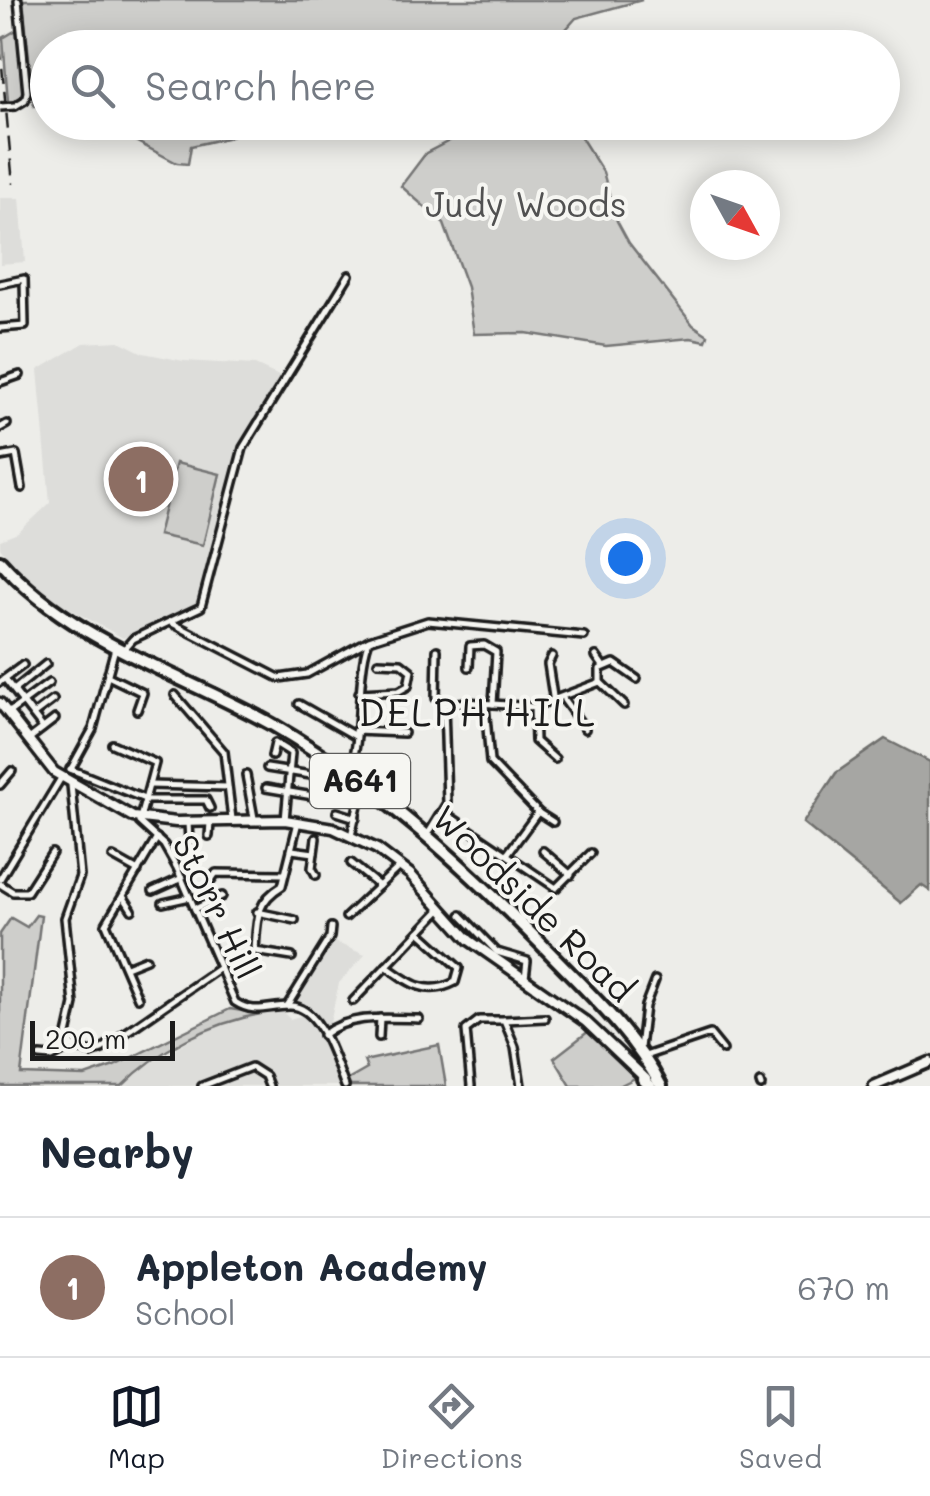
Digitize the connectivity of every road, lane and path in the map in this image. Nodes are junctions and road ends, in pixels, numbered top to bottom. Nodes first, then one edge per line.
1 (18, 0) edge
2 (0, 107) edge
3 (349, 275) dead end
4 (0, 284) edge
5 (0, 328) edge
6 (20, 375) dead end
7 (0, 382) edge
8 (0, 457) edge
9 (22, 488) dead end
10 (0, 561) edge
11 (172, 622) junction
12 (584, 636) dead end
13 (369, 640) junction
14 (120, 646) junction
15 (437, 650) dead end
16 (552, 656) dead end
17 (596, 656) dead end
18 (378, 662) dead end
19 (46, 664) dead end
20 (22, 665) dead end
21 (603, 666) junction
22 (469, 668) dead end
23 (108, 676) junction
24 (637, 679) dead end
25 (2, 680) edge
26 (49, 682) dead end
27 (600, 682) junction
28 (14, 690) junction
29 (358, 693) junction
30 (175, 695) dead end
31 (564, 699) junction
32 (53, 700) dead end
33 (23, 702) junction
34 (554, 703) junction
35 (299, 704) dead end
36 (444, 705) junction
37 (488, 705) junction
38 (624, 705) dead end
39 (534, 707) junction
40 (3, 709) edge
41 (137, 710) dead end
42 (33, 715) junction
43 (55, 719) dead end
44 (43, 728) junction
45 (585, 729) dead end
46 (404, 733) dead end
47 (355, 734) junction
48 (27, 741) junction
49 (112, 744) dead end
50 (272, 756) dead end
51 (554, 759) dead end
52 (267, 768) dead end
53 (70, 769) junction
54 (12, 771) dead end
55 (290, 772) junction
56 (348, 772) junction
57 (246, 775) dead end
58 (311, 775) dead end
59 (65, 781) junction
60 (0, 785) edge
61 (150, 785) junction
62 (229, 786) junction
63 (266, 788) dead end
64 (288, 790) junction
65 (360, 796) dead end
66 (319, 797) dead end
67 (147, 800) junction
68 (210, 808) dead end
69 (337, 812) dead end
70 (538, 812) junction
71 (444, 813) junction
72 (254, 818) junction
73 (356, 818) junction
74 (139, 819) junction
75 (232, 819) junction
76 (210, 820) junction
77 (285, 820) junction
78 (188, 822) junction
79 (298, 822) junction
80 (553, 822) dead end
81 (208, 836) dead end
82 (350, 836) junction
83 (427, 836) junction
84 (157, 838) junction
85 (316, 838) dead end
86 (291, 850) junction
87 (544, 851) dead end
88 (52, 853) dead end
89 (508, 853) junction
90 (592, 853) dead end
91 (314, 854) junction
92 (113, 856) dead end
93 (190, 860) dead end
94 (351, 863) dead end
95 (400, 866) junction
96 (138, 871) junction
97 (285, 874) junction
98 (571, 874) junction
99 (316, 875) dead end
100 (182, 878) junction
101 (211, 880) dead end
102 (0, 882) edge
103 (379, 886) junction
104 (152, 890) dead end
105 (123, 896) junction
106 (222, 896) dead end
107 (190, 898) junction
108 (163, 903) dead end
109 (195, 909) junction
110 (441, 909) junction
111 (132, 910) dead end
112 (257, 912) junction
113 (461, 916) dead end
114 (346, 917) dead end
115 (296, 920) dead end
116 (331, 927) dead end
117 (418, 932) junction
118 (292, 957) dead end
119 (146, 959) dead end
120 (386, 966) junction
121 (125, 968) junction
122 (218, 970) junction
123 (524, 980) junction
124 (655, 980) dead end
125 (138, 998) dead end
126 (352, 1001) dead end
127 (287, 1006) junction
128 (380, 1018) junction
129 (545, 1018) dead end
130 (419, 1019) dead end
131 (504, 1020) junction
132 (323, 1035) junction
133 (378, 1036) dead end
134 (74, 1046) junction
135 (723, 1050) dead end
136 (642, 1053) junction
137 (40, 1056) dead end
138 (930, 1062) edge
139 (653, 1083) edge
140 (202, 1086) edge
141 (269, 1086) edge
142 (344, 1086) edge
143 (472, 1086) edge
144 (520, 1086) edge
145 (874, 1086) edge

1 - 2 street, bridge
3 - 11 street
4 - 5 street
6 - 7 street
8 - 9 street
10 - 14 main road, Woodside Road / A641
11 - 13 street
11 - 14 street
12 - 13 street
13 - 29 street
14 - 23 street
14 - 56 main road, Woodside Road / A641
15 - 36 street
16 - 34 street
17 - 21 street
18 - 29 street
19 - 28 street
20 - 25 street
21 - 24 street
21 - 27 street
22 - 37 street
23 - 41 street
23 - 53 street
25 - 28 street
26 - 33 street
27 - 31 street
27 - 38 street
28 - 33 street
29 - 47 street
30 - 62 street
31 - 34 street
31 - 45 street
32 - 42 street
33 - 40 street
33 - 42 street
34 - 39 street
35 - 47 street
36 - 37 street
36 - 71 street
37 - 39 street
37 - 70 street
39 - 51 street
40 - 48 main road
42 - 44 street
43 - 44 street
44 - 48 street
46 - 47 street
47 - 56 street
48 - 59 main road
49 - 61 street
50 - 55 street
52 - 55 street
53 - 59 street
53 - 67 street
54 - 60 street
55 - 58 street
55 - 64 street
56 - 83 main road, Woodside Road / A641
57 - 72 street
59 - 74 main road
59 - 102 street
59 - 134 street
61 - 62 street
61 - 67 street
62 - 75 street
63 - 64 street
64 - 66 street
64 - 77 street
65 - 73 street
67 - 68 street
67 - 74 street
69 - 73 street
70 - 80 street
70 - 89 street
71 - 83 street
71 - 89 street
72 - 75 main road
72 - 77 main road
73 - 82 street
74 - 78 main road
74 - 84 street, Storr Hill
75 - 76 main road
76 - 78 main road
76 - 81 street
77 - 79 main road
78 - 93 street
79 - 82 main road
79 - 86 street
82 - 95 main road
83 - 136 main road, Woodside Road / A641
84 - 96 street
84 - 100 street, Storr Hill
85 - 91 street
86 - 91 street
86 - 97 street
87 - 98 street
88 - 102 street
89 - 98 street
90 - 98 street
91 - 99 street
92 - 96 street
94 - 103 street
95 - 103 street
95 - 110 main road
96 - 105 street
97 - 101 street
97 - 112 street
100 - 104 street
100 - 107 street, Storr Hill
103 - 114 street
105 - 111 street
105 - 121 street
106 - 109 street
107 - 108 street
107 - 109 street, Storr Hill
109 - 122 street, Storr Hill
110 - 117 street
110 - 123 main road
112 - 115 street
112 - 118 street
113 - 123 street
116 - 127 street
117 - 120 street
117 - 120 street
119 - 121 street
120 - 126 street
121 - 125 street
122 - 127 street, Storr Hill
122 - 134 street
123 - 139 main road
124 - 136 street
127 - 132 street, Storr Hill
128 - 130 street
128 - 132 street
128 - 133 street
129 - 131 street
131 - 143 street
131 - 144 street
132 - 142 street
134 - 137 street
135 - 136 street
136 - 139 main road, Woodside Road / A641
138 - 145 main road
140 - 141 street

